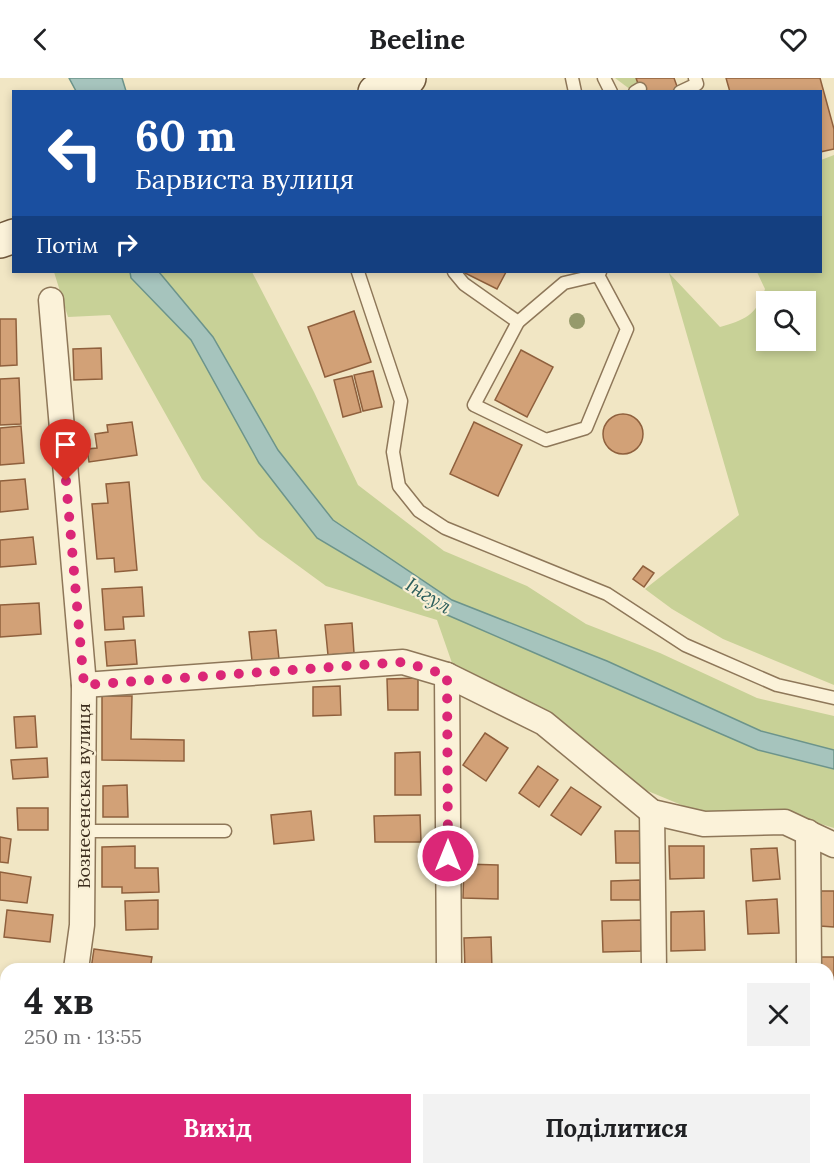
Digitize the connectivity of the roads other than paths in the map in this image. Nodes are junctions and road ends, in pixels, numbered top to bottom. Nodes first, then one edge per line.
1 (409, 78) edge
2 (380, 90) edge
3 (358, 273) edge
4 (455, 273) edge
5 (599, 273) edge
6 (51, 300) dead end
7 (518, 322) junction
8 (447, 675) junction
9 (84, 685) junction
10 (834, 698) edge
11 (652, 812) junction
12 (83, 831) junction
13 (225, 831) dead end
14 (807, 832) junction
15 (834, 845) edge
16 (77, 963) edge
17 (449, 963) edge
18 (654, 963) edge
19 (809, 963) edge

1 - 2 main road
3 - 10 lane
4 - 7 lane
5 - 7 lane
5 - 7 lane
6 - 9 street, Вознесенська вулиця
8 - 9 street
8 - 11 street
8 - 17 street
9 - 12 street, Вознесенська вулиця
11 - 14 street
11 - 18 street
12 - 13 lane
12 - 16 street, Вознесенська вулиця
14 - 15 street
14 - 19 street

